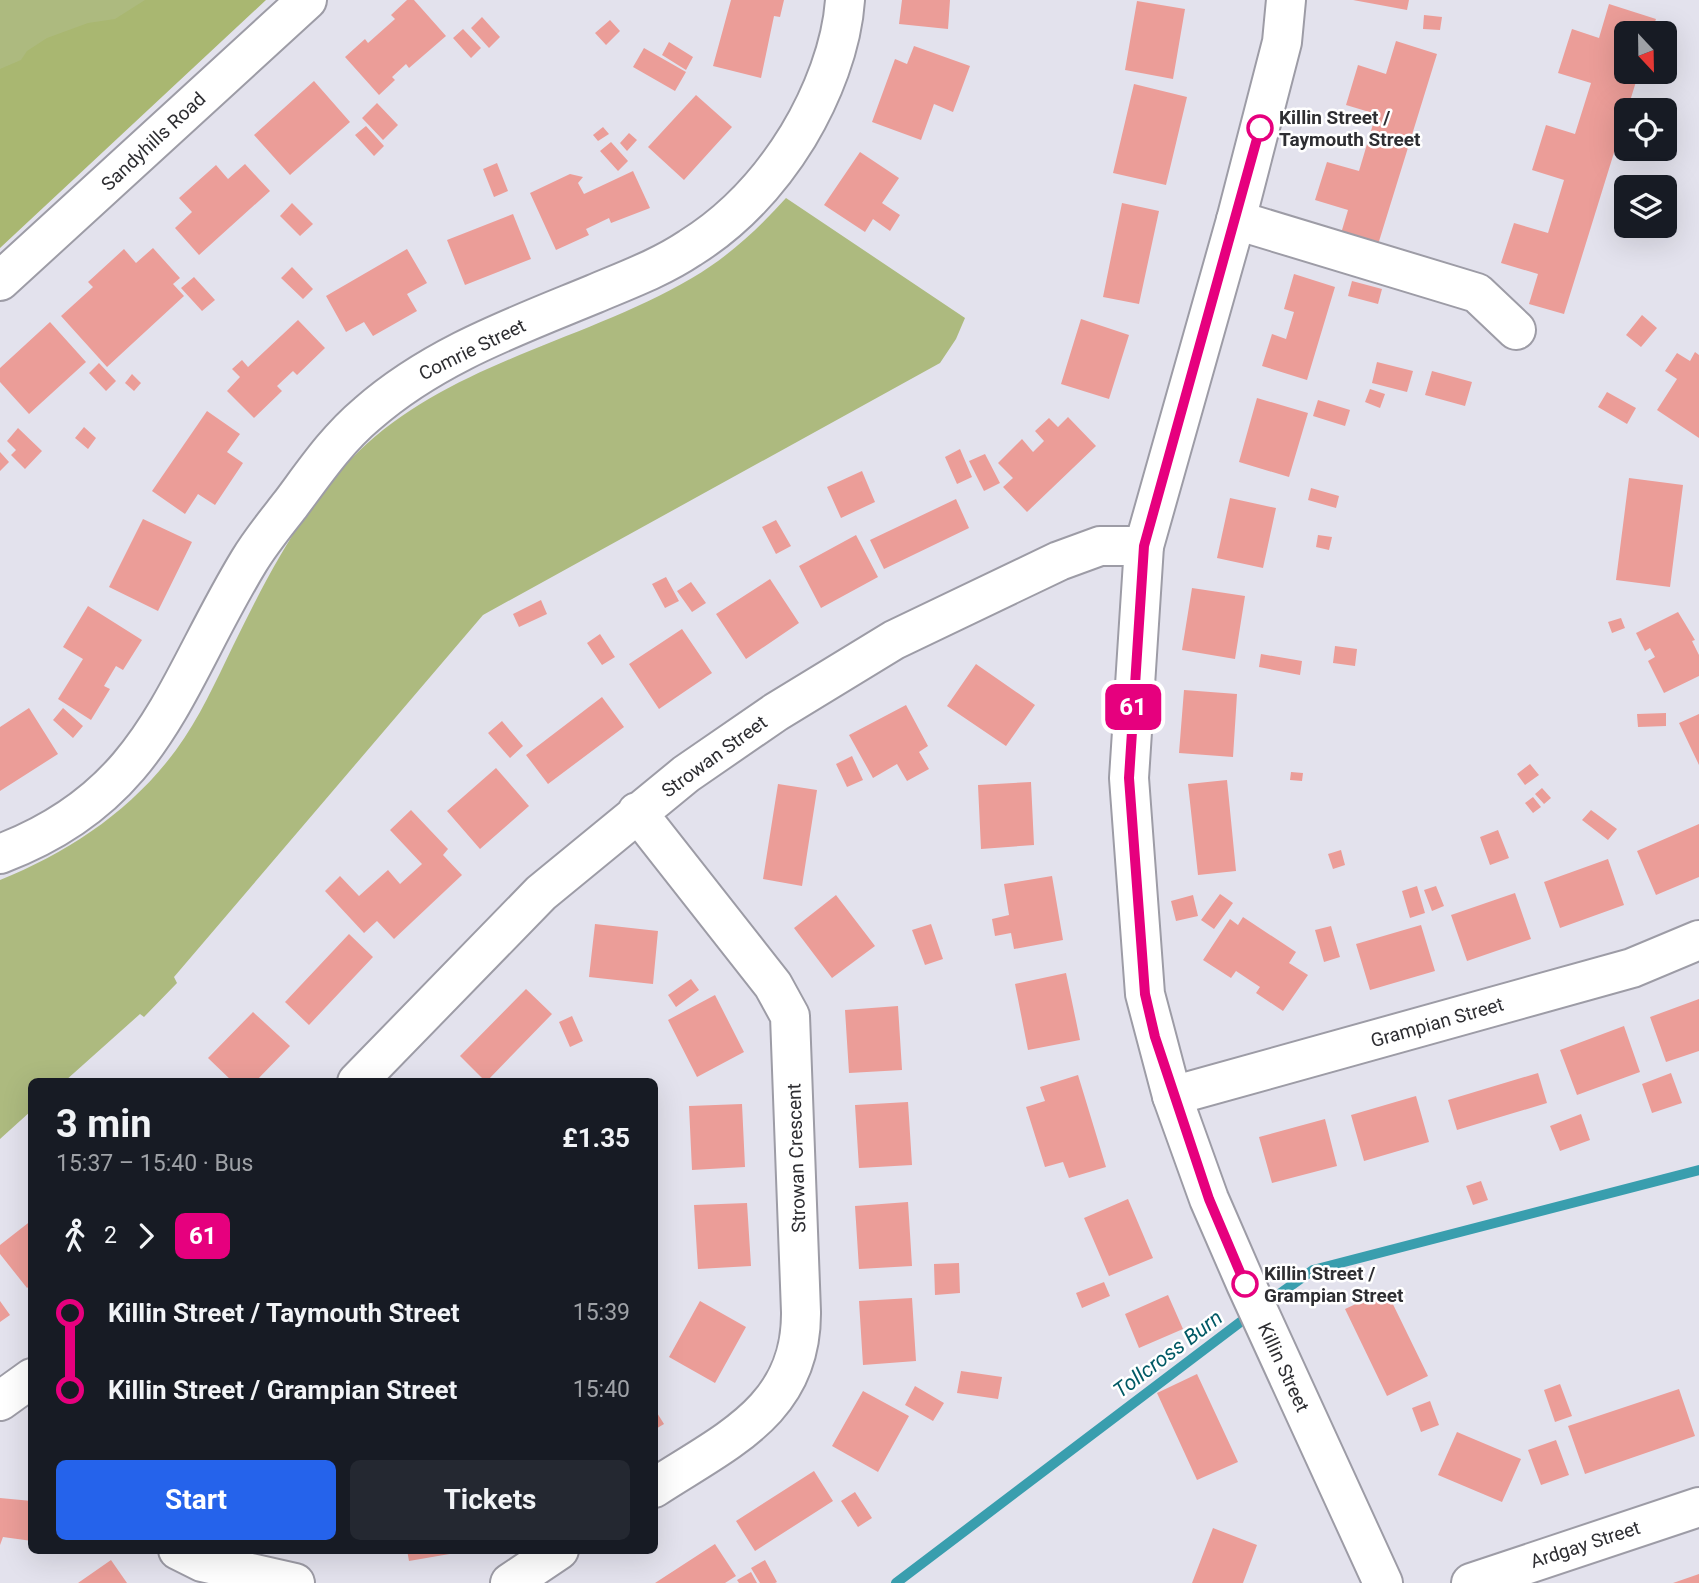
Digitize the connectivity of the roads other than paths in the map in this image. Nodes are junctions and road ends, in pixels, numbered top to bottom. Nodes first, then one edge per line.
1 (307, 0) edge
2 (845, 0) edge
3 (1286, 0) edge
4 (1236, 220) junction
5 (0, 281) edge
6 (1516, 330) dead end
7 (1144, 546) junction
8 (637, 812) junction
9 (0, 854) edge
10 (1699, 940) edge
11 (362, 1078) edge
12 (1172, 1096) junction
13 (28, 1381) edge
14 (0, 1401) edge
15 (658, 1485) edge
16 (1699, 1507) edge
17 (186, 1554) edge
18 (553, 1554) edge
19 (295, 1583) edge
20 (510, 1583) edge
21 (1383, 1583) edge
22 (1471, 1583) edge

1 - 5 street, Sandyhills Road
2 - 9 street, Comrie Street
3 - 4 street, Killin Street
4 - 6 street
4 - 7 street, Killin Street
7 - 8 street, Strowan Street
7 - 12 street, Killin Street
8 - 11 street, Strowan Street
8 - 15 street, Strowan Crescent
10 - 12 street, Grampian Street
12 - 21 street, Killin Street
13 - 14 street
16 - 22 street, Ardgay Street
17 - 19 street
18 - 20 street

